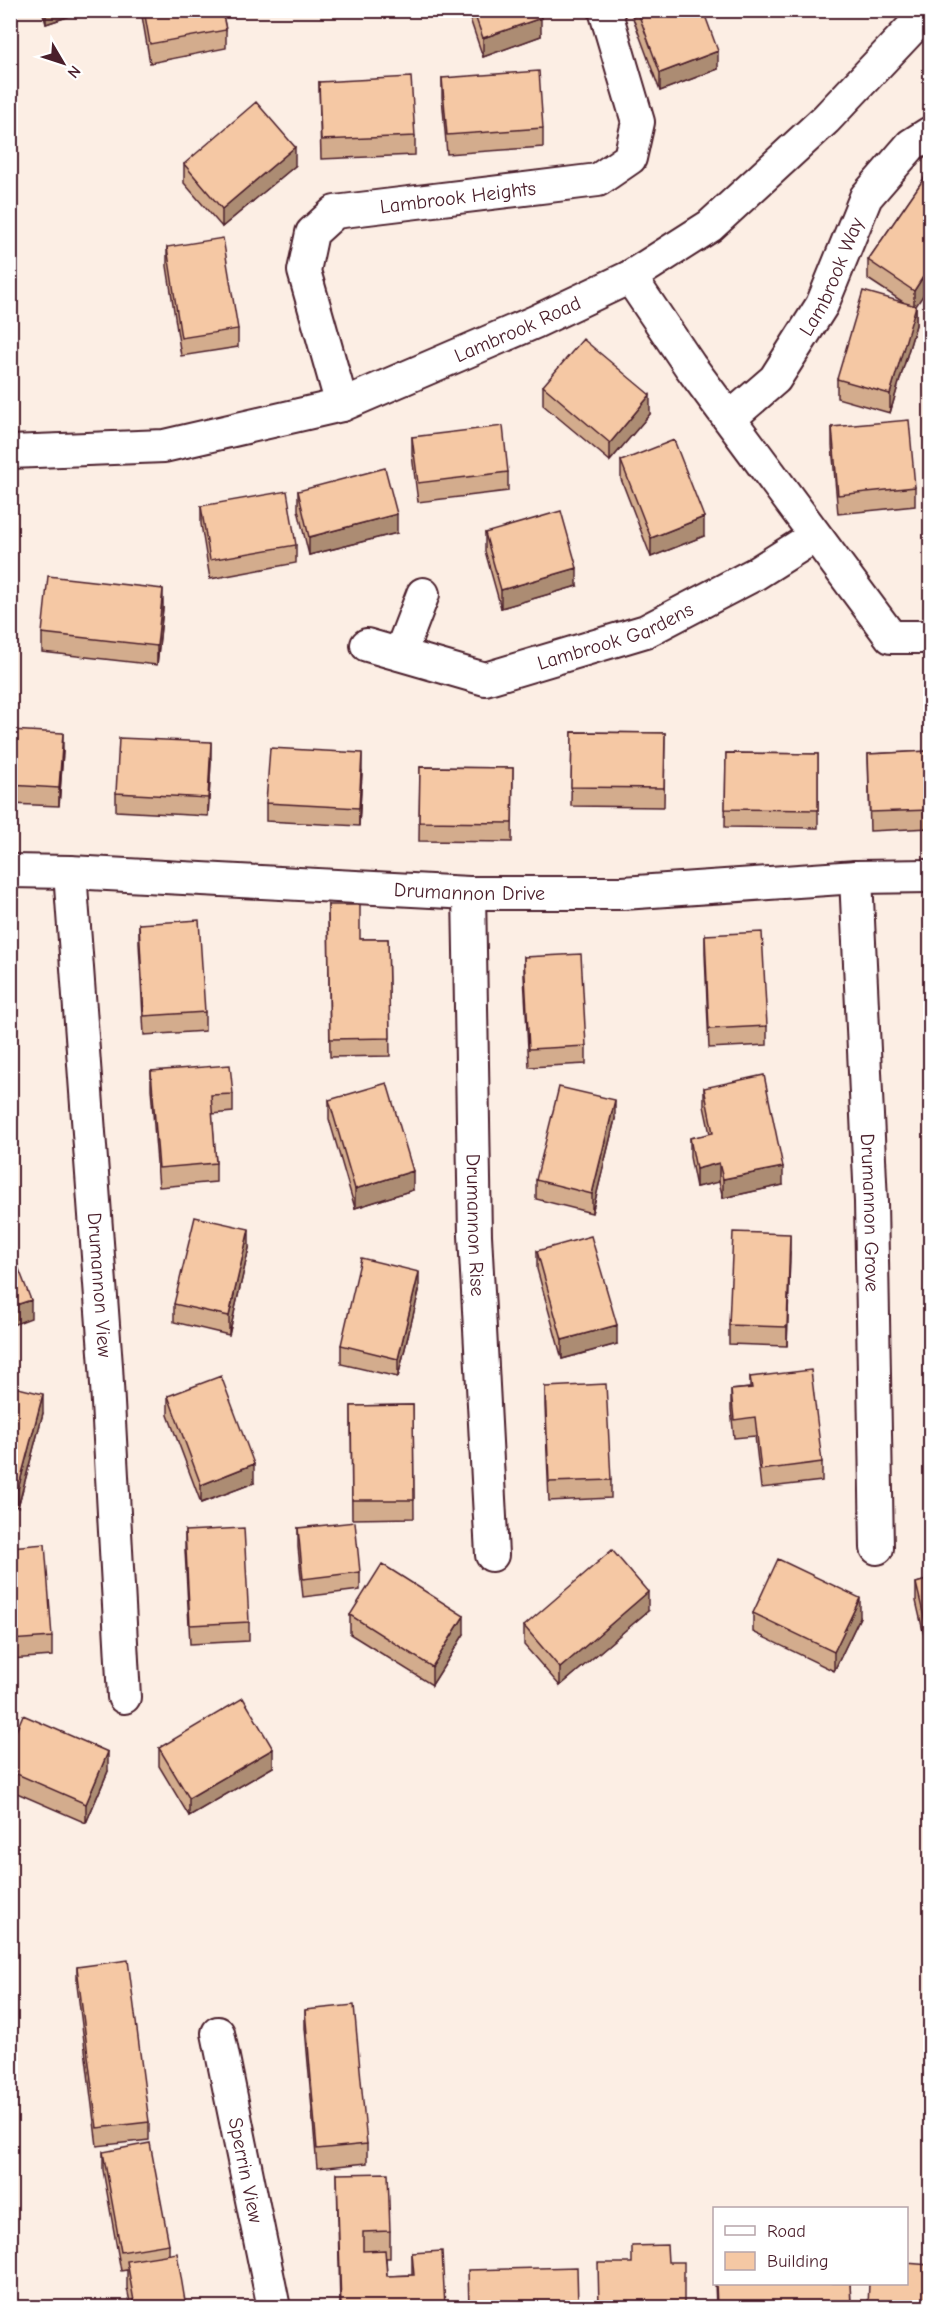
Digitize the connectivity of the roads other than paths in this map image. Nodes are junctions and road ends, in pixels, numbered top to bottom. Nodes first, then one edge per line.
1 (605, 10) edge
2 (929, 10) edge
3 (930, 133) edge
4 (630, 277) junction
5 (342, 405) junction
6 (729, 418) junction
7 (10, 452) edge
8 (815, 536) junction
9 (423, 594) dead end
10 (930, 637) edge
11 (367, 645) dead end
12 (400, 654) junction
13 (10, 871) edge
14 (70, 872) junction
15 (930, 876) edge
16 (855, 877) junction
17 (469, 893) junction
18 (877, 1548) dead end
19 (492, 1555) dead end
20 (124, 1697) dead end
21 (218, 2033) dead end
22 (274, 2307) edge

1 - 5 street, Lambrook Heights
2 - 4 street, Lambrook Road
3 - 6 street, Lambrook Way
4 - 5 street, Lambrook Road
4 - 6 street
5 - 7 street, Lambrook Road
6 - 8 street
8 - 10 street
8 - 12 street, Lambrook Gardens
9 - 12 street
11 - 12 street, Lambrook Gardens
13 - 14 street, Drumannon Drive
14 - 17 street, Drumannon Drive
14 - 20 street, Drumannon View
15 - 16 street, Drumannon Drive
16 - 17 street, Drumannon Drive
16 - 18 street, Drumannon Grove
17 - 19 street, Drumannon Rise
21 - 22 street, Sperrin View

